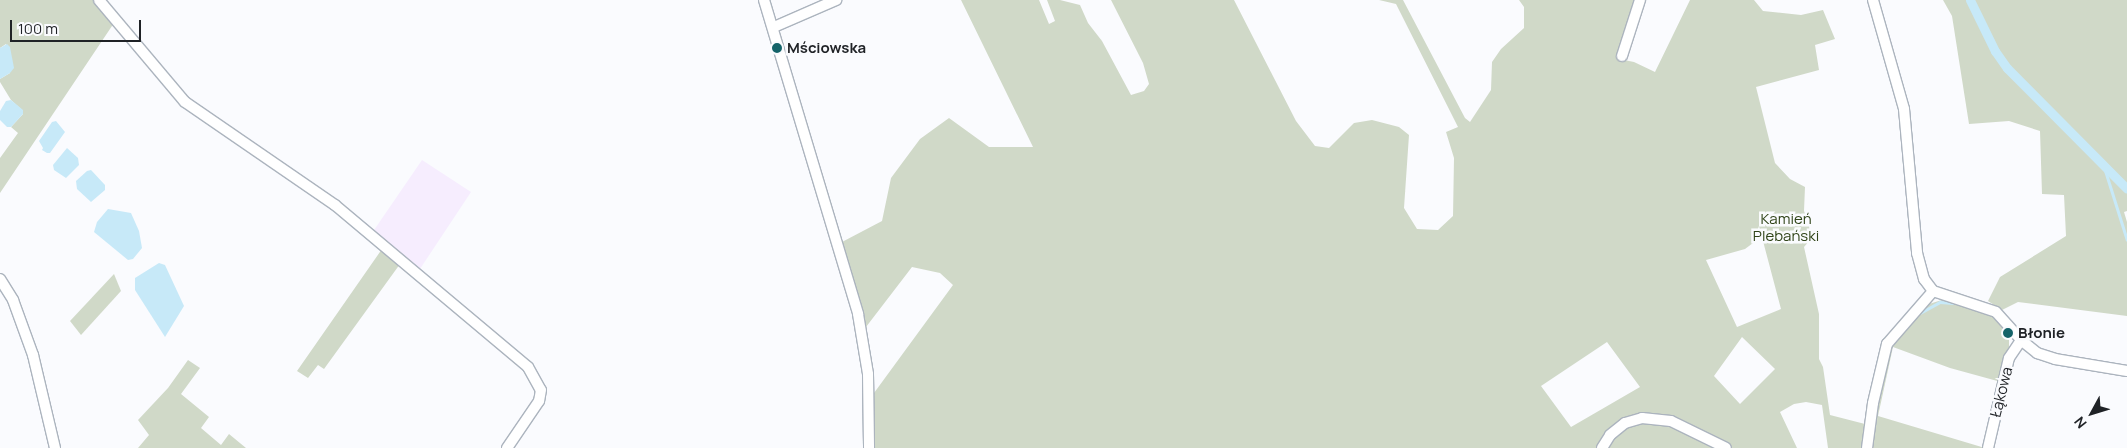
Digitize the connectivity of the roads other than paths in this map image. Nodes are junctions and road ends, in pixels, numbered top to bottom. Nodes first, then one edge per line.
1 (99, 0) edge
2 (764, 0) edge
3 (836, 0) edge
4 (1640, 0) edge
5 (1874, 0) edge
6 (774, 27) junction
7 (1622, 56) dead end
8 (0, 279) edge
9 (1933, 291) junction
10 (2021, 340) junction
11 (2127, 371) edge
12 (55, 448) edge
13 (506, 448) edge
14 (868, 448) edge
15 (1602, 448) edge
16 (1726, 448) edge
17 (1867, 448) edge
18 (1988, 448) edge

1 - 13 street
2 - 6 street
3 - 6 street
4 - 7 street
5 - 9 street
6 - 14 street
8 - 12 street
9 - 10 street
9 - 17 street
10 - 11 street
10 - 18 street, Łąkowa
15 - 16 street

